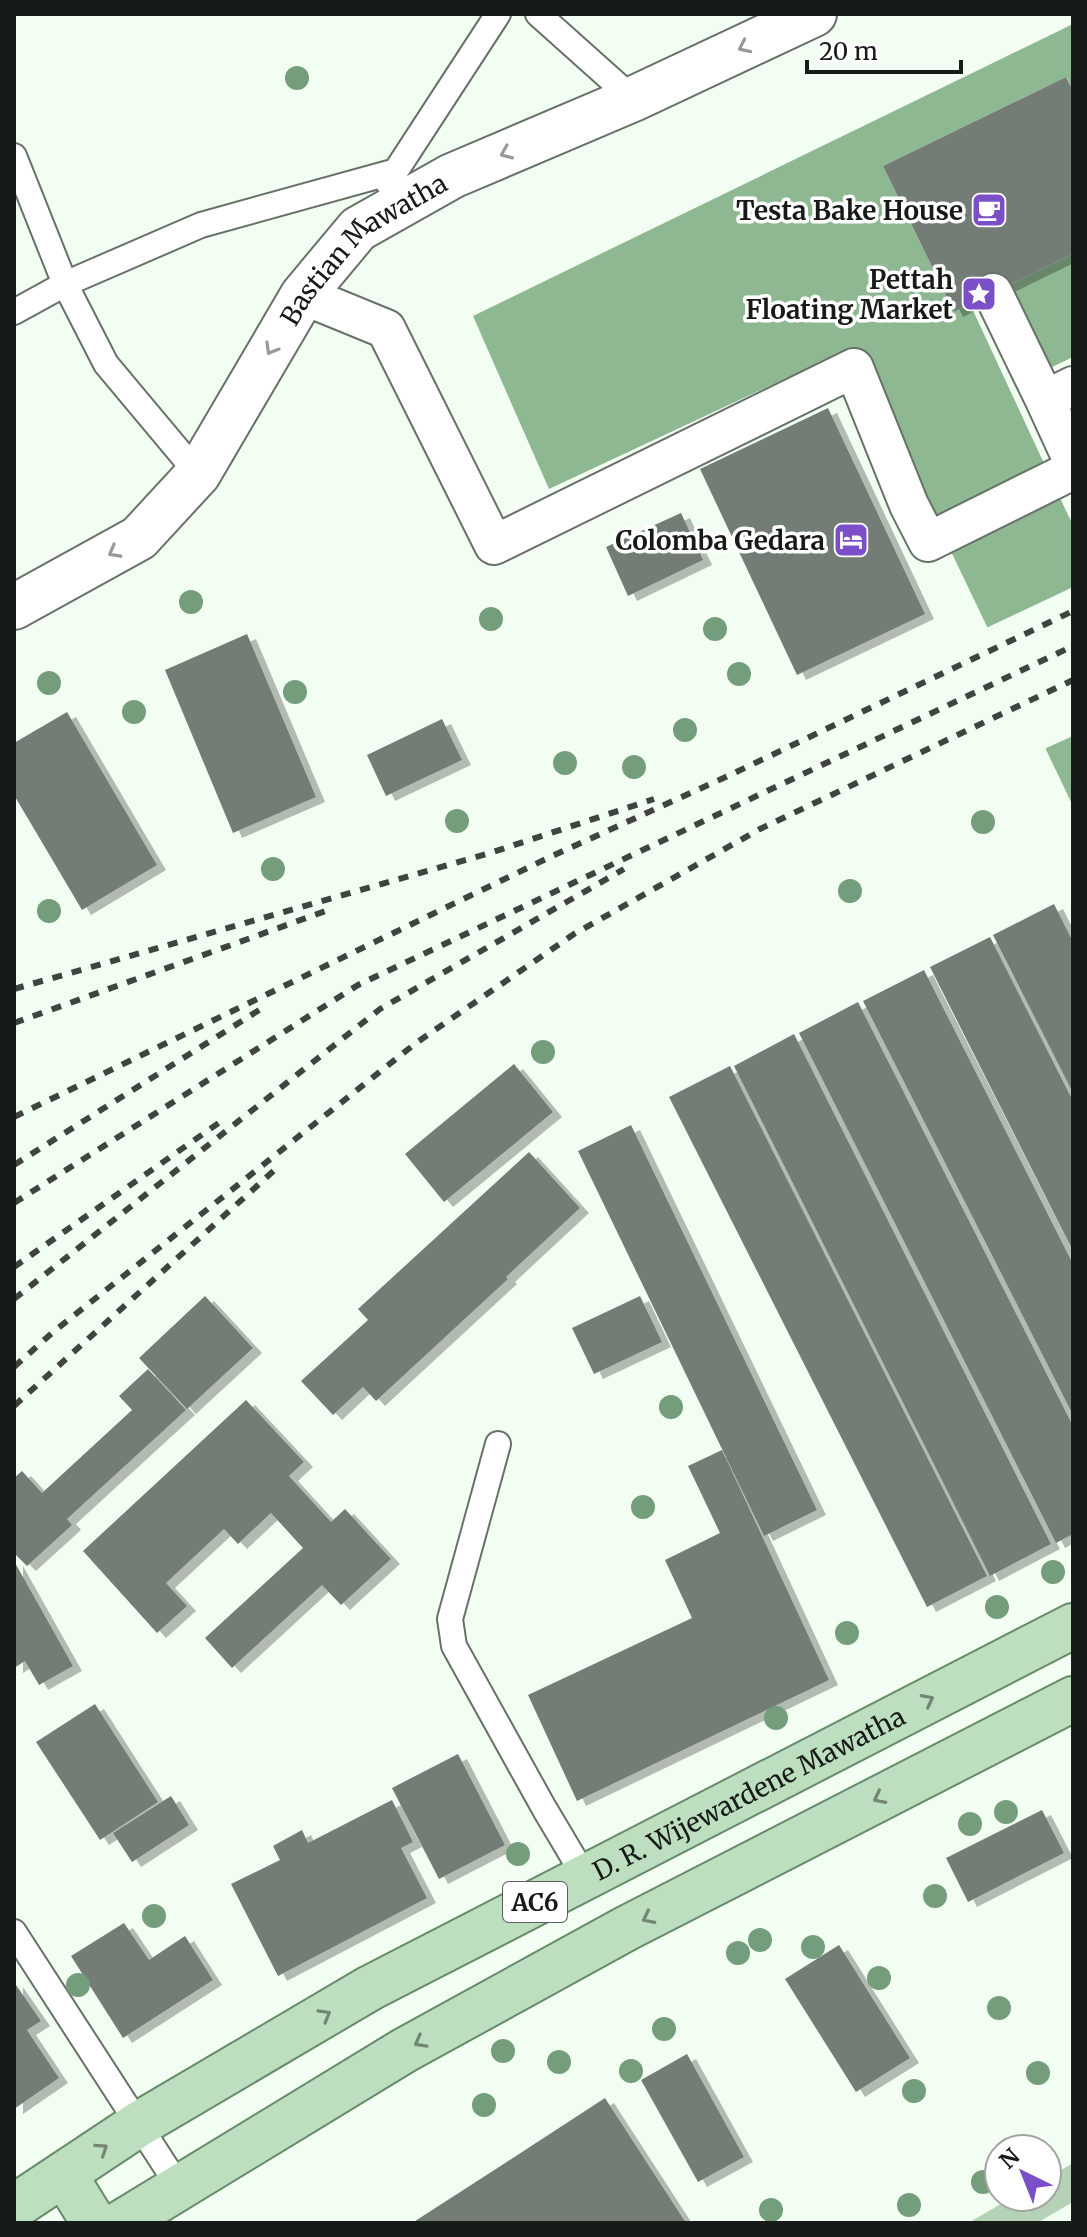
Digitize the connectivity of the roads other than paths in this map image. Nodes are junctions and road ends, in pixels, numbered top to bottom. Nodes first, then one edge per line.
1 (498, 14) edge
2 (538, 14) edge
3 (814, 14) edge
4 (633, 99) junction
5 (14, 156) edge
6 (396, 171) junction
7 (358, 229) junction
8 (65, 284) junction
9 (993, 293) dead end
10 (303, 295) junction
11 (14, 312) edge
12 (1059, 393) edge
13 (1073, 461) edge
14 (1073, 470) edge
15 (198, 474) junction
16 (14, 607) edge
17 (498, 1444) dead end
18 (1073, 1626) edge
19 (1073, 1699) edge
20 (585, 1877) junction
21 (14, 1932) edge
22 (139, 2124) junction
23 (64, 2174) junction
24 (179, 2187) junction
25 (14, 2207) edge
26 (94, 2223) edge
27 (121, 2223) edge

1 - 6 lane
2 - 4 lane
3 -> 4 street, Bastian Mawatha
4 -> 7 street, Bastian Mawatha
5 - 8 lane
6 - 7 lane
6 - 8 lane
7 - 10 street, Bastian Mawatha
8 - 11 lane
8 - 15 lane
9 - 12 street
10 - 14 street
10 -> 15 street, Bastian Mawatha
12 - 13 street
15 -> 16 street, Bastian Mawatha
17 - 20 lane
20 -> 18 main road, D. R. Wijewardene Mawatha / AC6
19 -> 24 main road, AC6
22 -> 20 main road, D. R. Wijewardene Mawatha / AC6
21 - 22 lane
23 -> 22 main road, D. R. Wijewardene Mawatha / AC6
22 - 24 lane
23 - 25 main road, D. R. Wijewardene Mawatha / AC6
23 - 26 main road
24 - 27 main road, AC6

